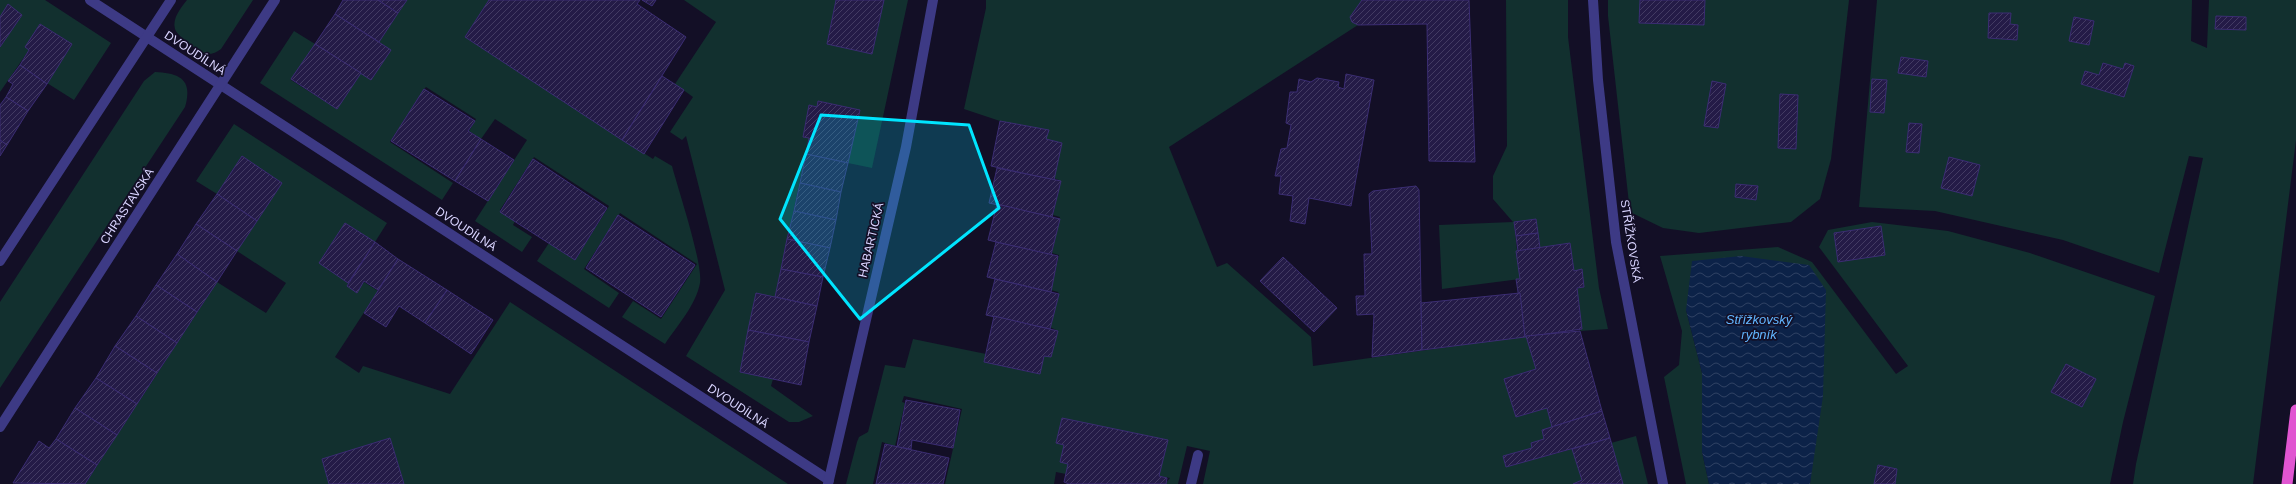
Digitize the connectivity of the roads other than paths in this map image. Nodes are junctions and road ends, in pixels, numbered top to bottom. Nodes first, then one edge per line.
1 (90, 0) edge
2 (171, 0) edge
3 (275, 0) edge
4 (933, 0) edge
5 (1593, 0) edge
6 (147, 37) junction
7 (220, 85) junction
8 (0, 261) edge
9 (2296, 410) edge
10 (0, 426) edge
11 (1198, 455) dead end
12 (828, 482) edge
13 (1191, 484) edge
14 (1663, 484) edge
15 (2287, 484) edge

1 - 6 street, DVOUDÍLNÁ
2 - 6 street
3 - 7 street, CHRASTAVSKÁ
4 - 12 street, HABARTICKÁ
5 - 14 street, STŘÍŽKOVSKÁ
6 - 7 street, DVOUDÍLNÁ
6 - 8 street
7 - 10 street, CHRASTAVSKÁ
7 - 12 street, DVOUDÍLNÁ
9 - 15 highway
11 - 13 street

